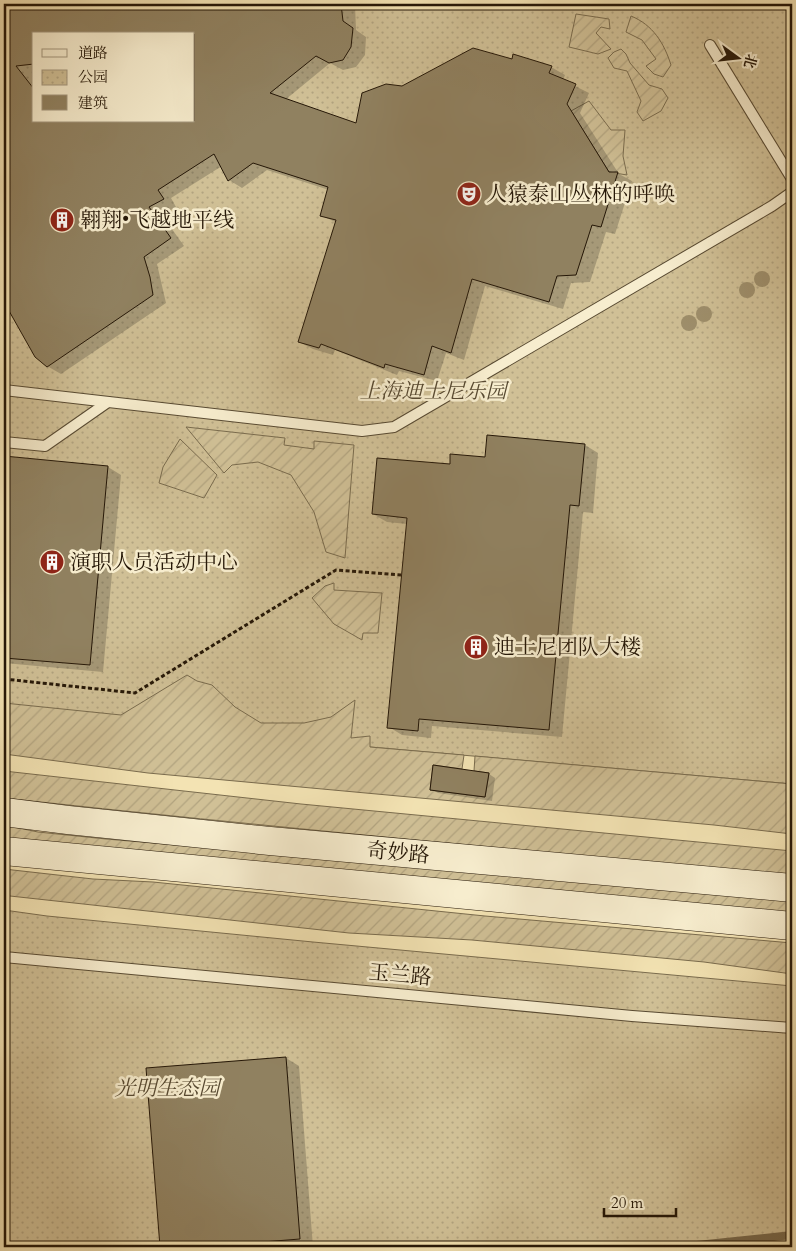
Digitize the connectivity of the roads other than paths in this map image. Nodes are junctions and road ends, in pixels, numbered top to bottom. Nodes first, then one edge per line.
1 (710, 45) dead end
2 (792, 179) edge
3 (792, 192) edge
4 (4, 390) edge
5 (108, 402) junction
6 (4, 442) edge
7 (4, 812) edge
8 (4, 851) edge
9 (792, 888) edge
10 (792, 926) edge
11 (4, 957) edge
12 (792, 1028) edge

1 - 2 lane
3 - 5 lane
4 - 5 lane
5 - 6 lane
7 - 9 street, 奇妙路
8 - 10 street, 奇妙路
11 - 12 lane, 玉兰路

